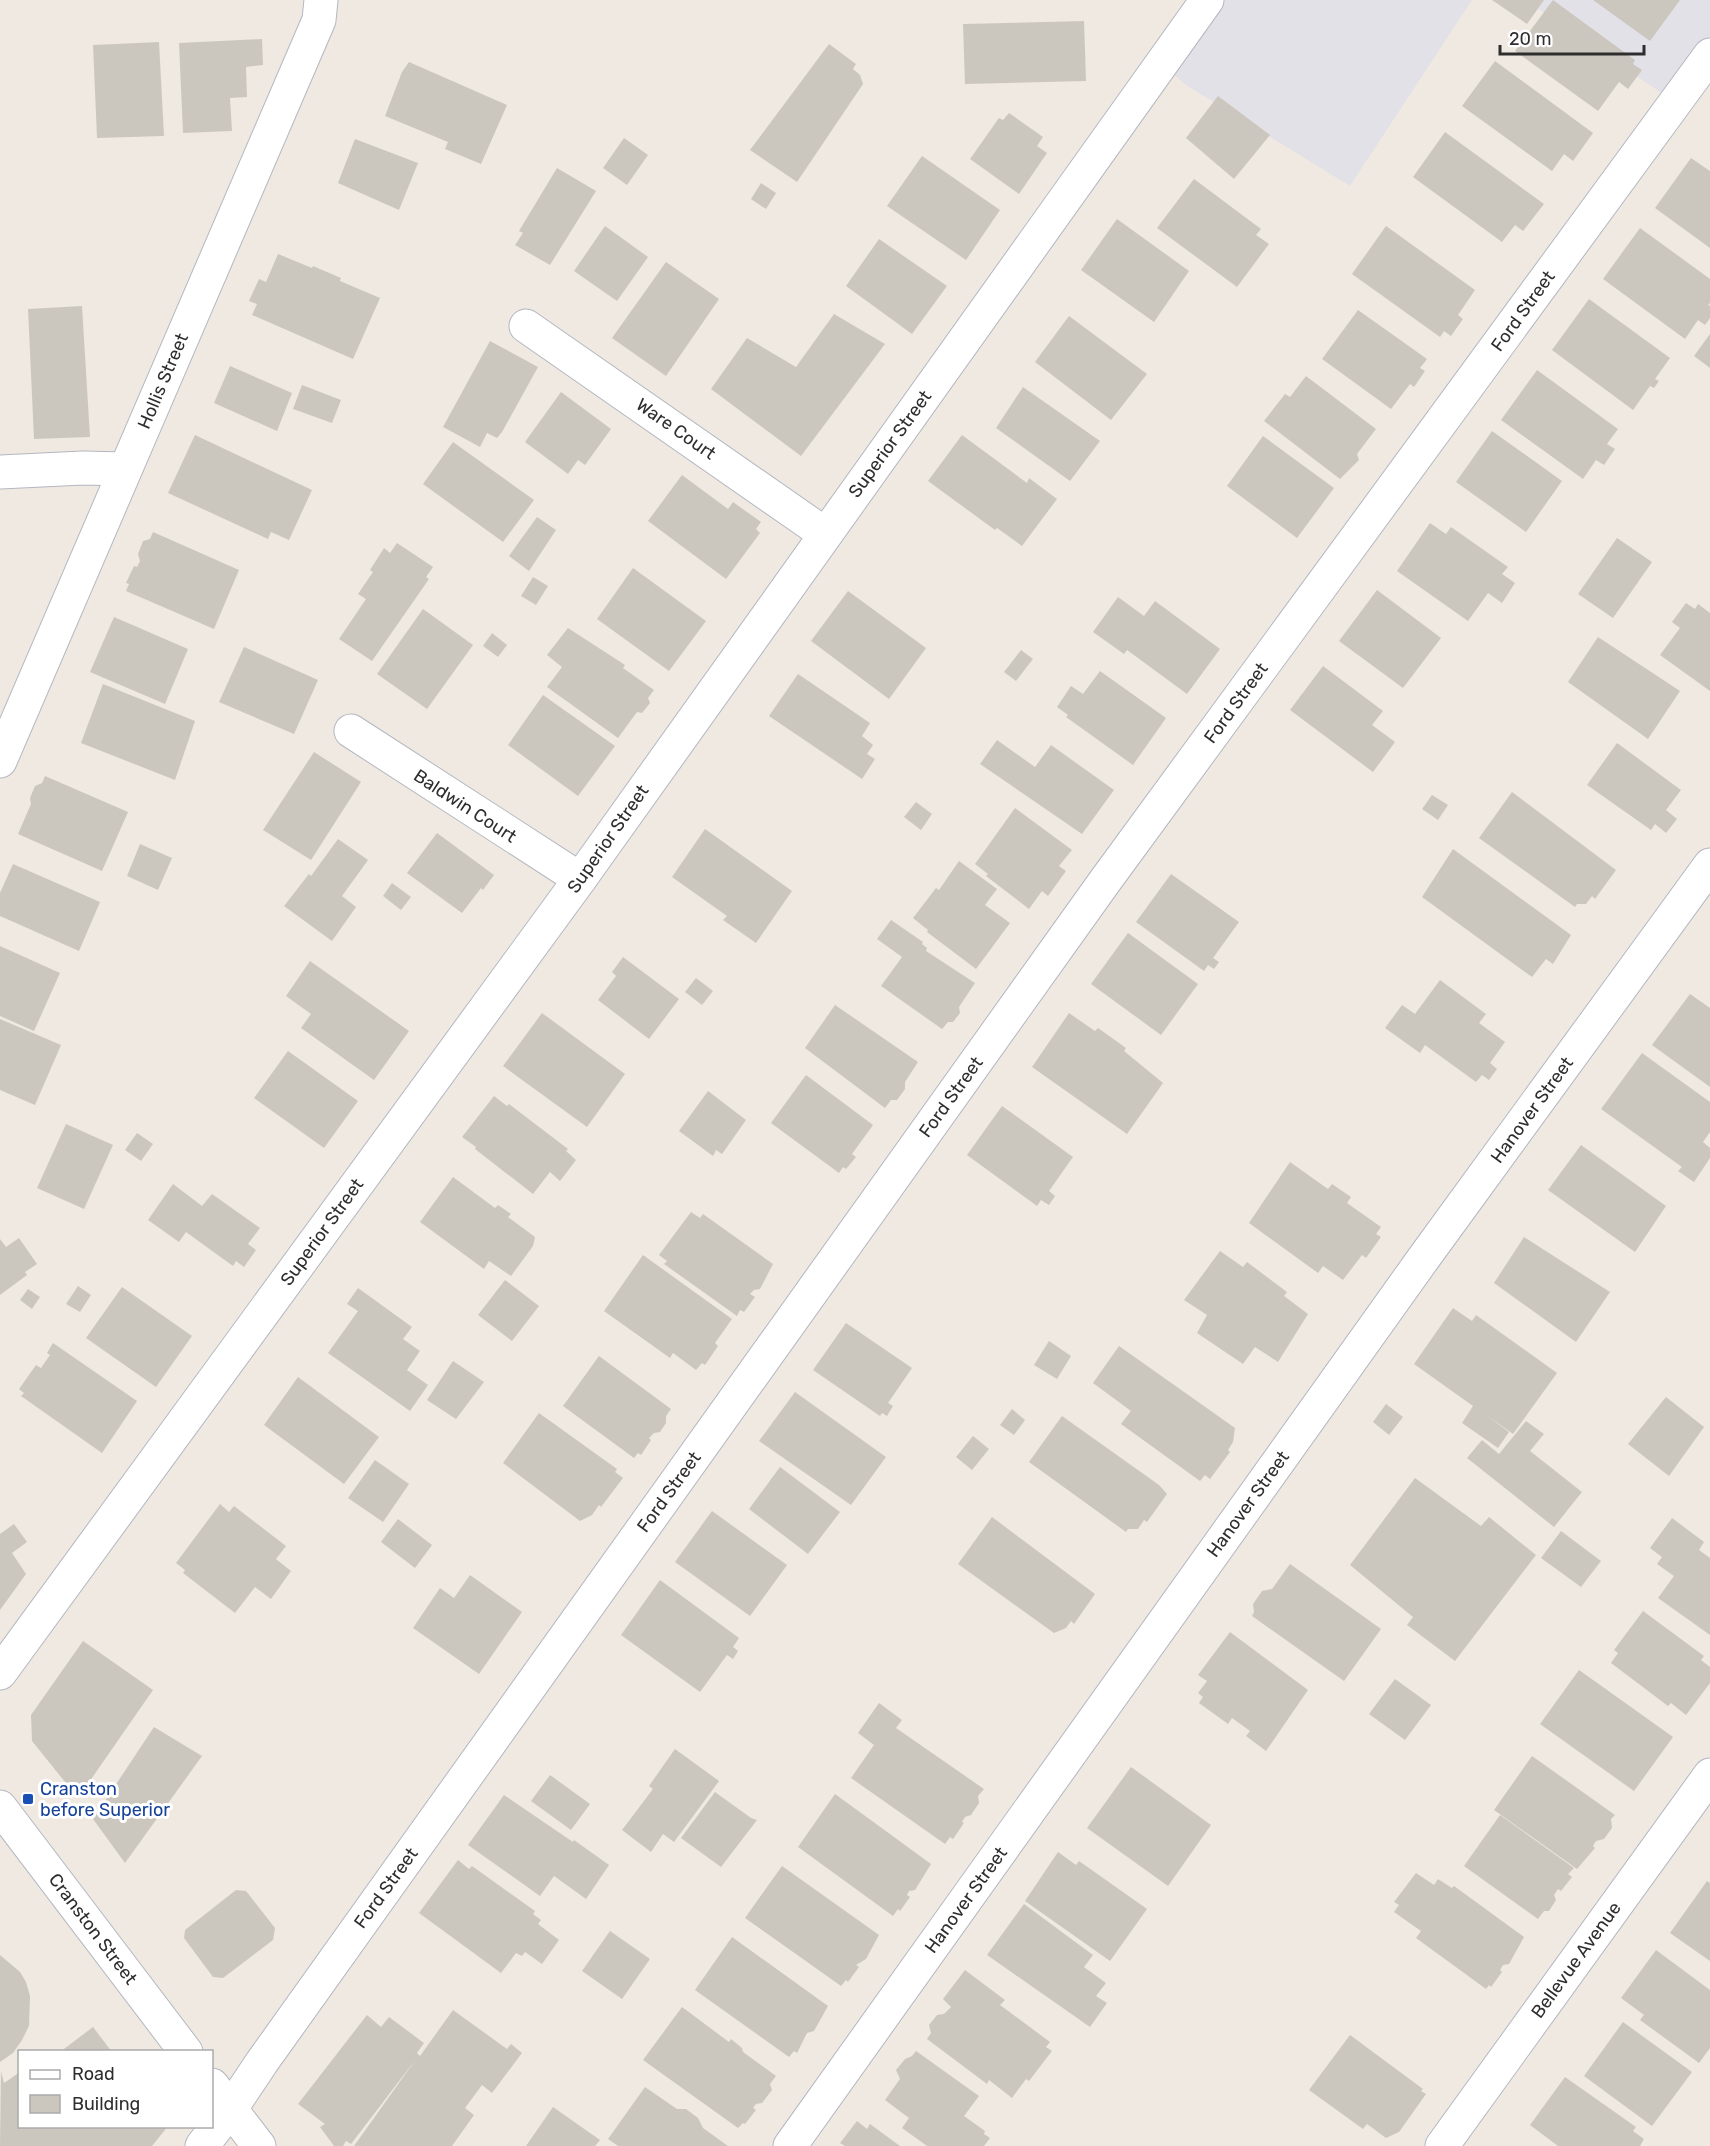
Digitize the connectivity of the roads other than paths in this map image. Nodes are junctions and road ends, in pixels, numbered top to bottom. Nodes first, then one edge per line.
1 (321, 0) edge
2 (1207, 0) edge
3 (1710, 55) edge
4 (526, 326) dead end
5 (125, 469) junction
6 (0, 472) edge
7 (825, 534) junction
8 (351, 731) dead end
9 (0, 761) edge
10 (1710, 865) edge
11 (579, 879) junction
12 (0, 1673) edge
13 (1710, 1775) edge
14 (0, 1807) edge
15 (184, 2050) edge
16 (221, 2098) edge
17 (213, 2118) edge
18 (209, 2128) edge
19 (202, 2146) edge
20 (259, 2146) edge
21 (790, 2146) edge
22 (1442, 2146) edge

1 - 5 street, Hollis Street
2 - 7 street, Superior Street
3 - 16 street, Ford Street
4 - 7 street, Ware Court
5 - 6 street
5 - 9 street, Hollis Street
7 - 11 street, Superior Street
8 - 11 street, Baldwin Court
10 - 21 street, Hanover Street
11 - 12 street, Superior Street
13 - 22 street, Bellevue Avenue
14 - 15 street, Cranston Street
16 - 17 street, Ford Street
16 - 20 street
18 - 19 street, Ford Street

